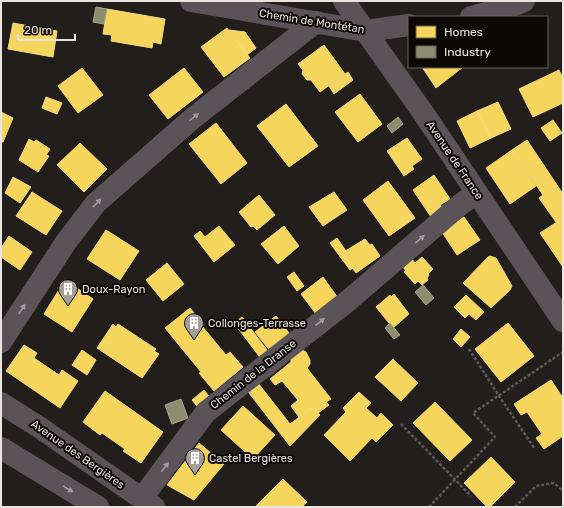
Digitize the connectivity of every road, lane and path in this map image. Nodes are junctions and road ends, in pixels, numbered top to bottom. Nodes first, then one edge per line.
1 (191, 1) edge
2 (344, 1) edge
3 (524, 1) edge
4 (474, 16) edge
5 (316, 22) junction
6 (408, 26) edge
7 (366, 31) junction
8 (477, 193) junction
9 (563, 321) edge
10 (1, 342) edge
11 (469, 349) dead end
12 (563, 352) edge
13 (499, 396) junction
14 (1, 404) edge
15 (401, 424) dead end
16 (1, 448) edge
17 (536, 449) dead end
18 (456, 479) junction
19 (563, 491) edge
20 (472, 496) dead end
21 (148, 502) edge
22 (98, 507) edge
23 (429, 507) edge
24 (516, 507) edge

1 - 5 street, Chemin de Montétan
2 - 7 street, Avenue de France
3 - 4 street
5 - 7 street, Chemin de Montétan
10 -> 5 street
6 - 7 street, Chemin de Montétan
7 - 8 street, Avenue de France
8 - 9 street, Avenue de France
21 -> 8 street, Chemin de la Dranse
11 - 13 path
12 - 13 path
13 - 17 path
13 - 18 path
14 - 21 street, Avenue des Bergières
15 - 18 path
16 -> 22 street
18 - 20 path
18 - 23 path
19 - 24 path

